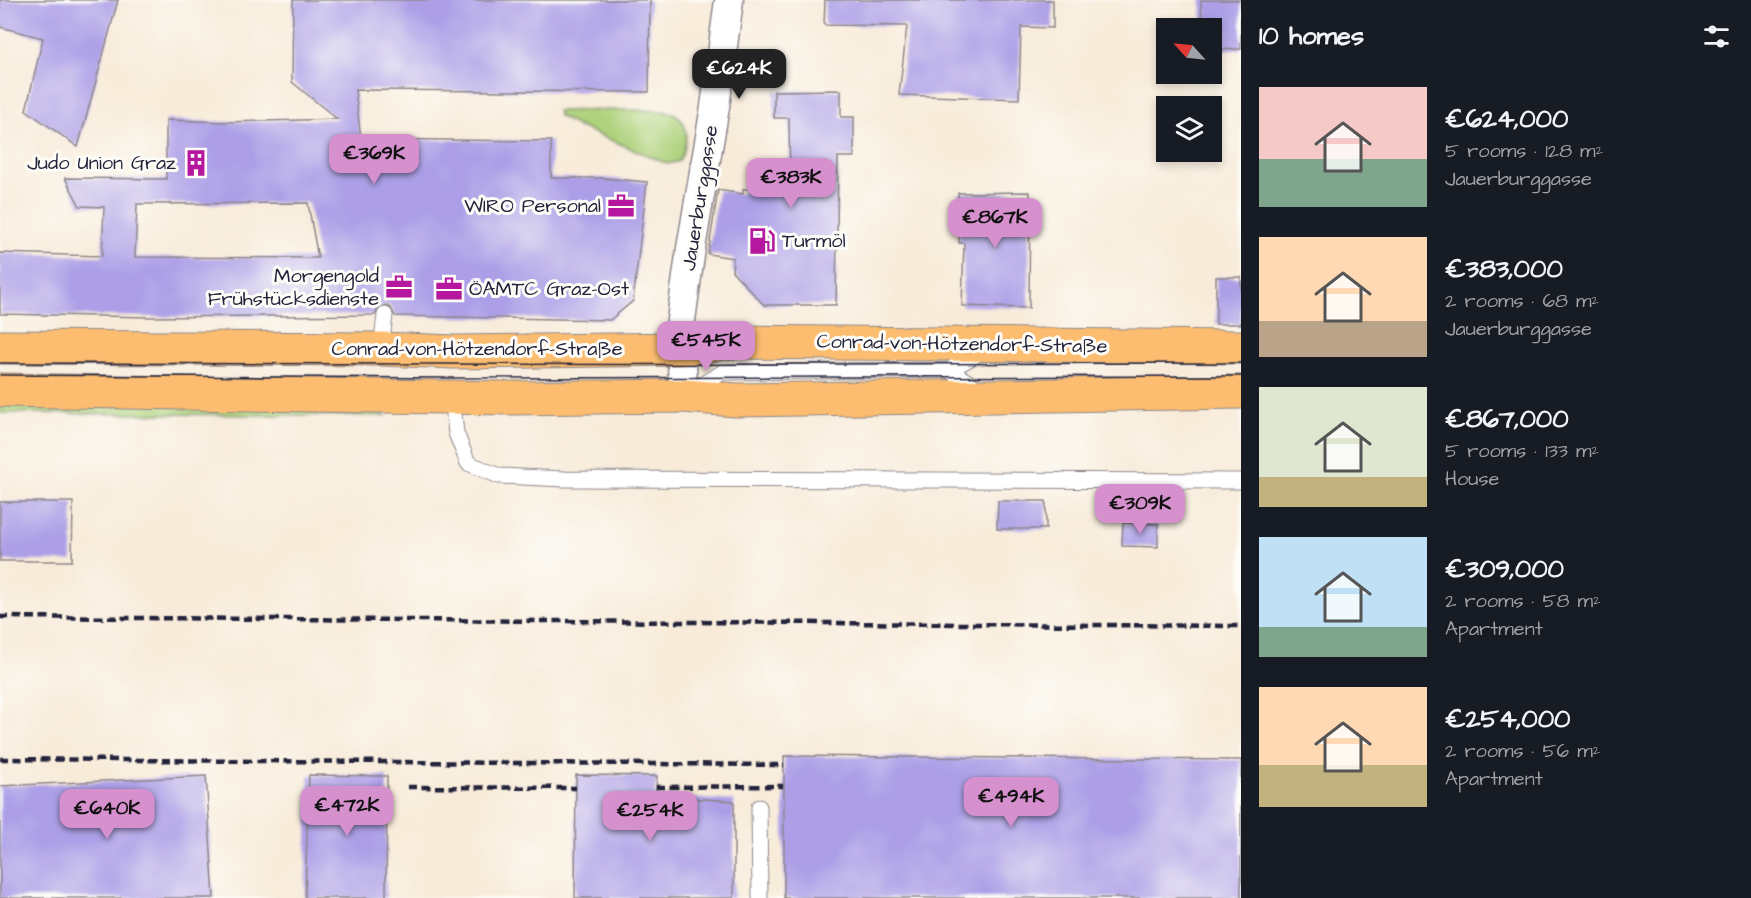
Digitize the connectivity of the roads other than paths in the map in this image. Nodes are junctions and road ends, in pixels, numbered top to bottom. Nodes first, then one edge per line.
1 (729, 0) edge
2 (385, 315) dead end
3 (994, 344) junction
4 (1241, 346) edge
5 (0, 347) edge
6 (381, 349) junction
7 (704, 361) junction
8 (950, 370) junction
9 (0, 390) edge
10 (1241, 392) edge
11 (989, 395) junction
12 (683, 396) junction
13 (452, 397) junction
14 (1241, 481) edge
15 (759, 807) dead end
16 (760, 898) edge

1 - 7 street, Jauerburggasse
2 - 6 lane
3 - 4 main road, Conrad-von-Hötzendorf-Straße
3 - 7 main road, Conrad-von-Hötzendorf-Straße
3 - 8 lane
5 - 6 main road, Conrad-von-Hötzendorf-Straße
6 - 7 main road, Conrad-von-Hötzendorf-Straße
7 - 8 lane
7 - 12 street, Jauerburggasse
7 - 12 lane
8 - 11 lane
9 - 13 main road
10 - 11 main road
11 - 12 main road
12 - 13 main road
13 - 14 lane
15 - 16 lane

